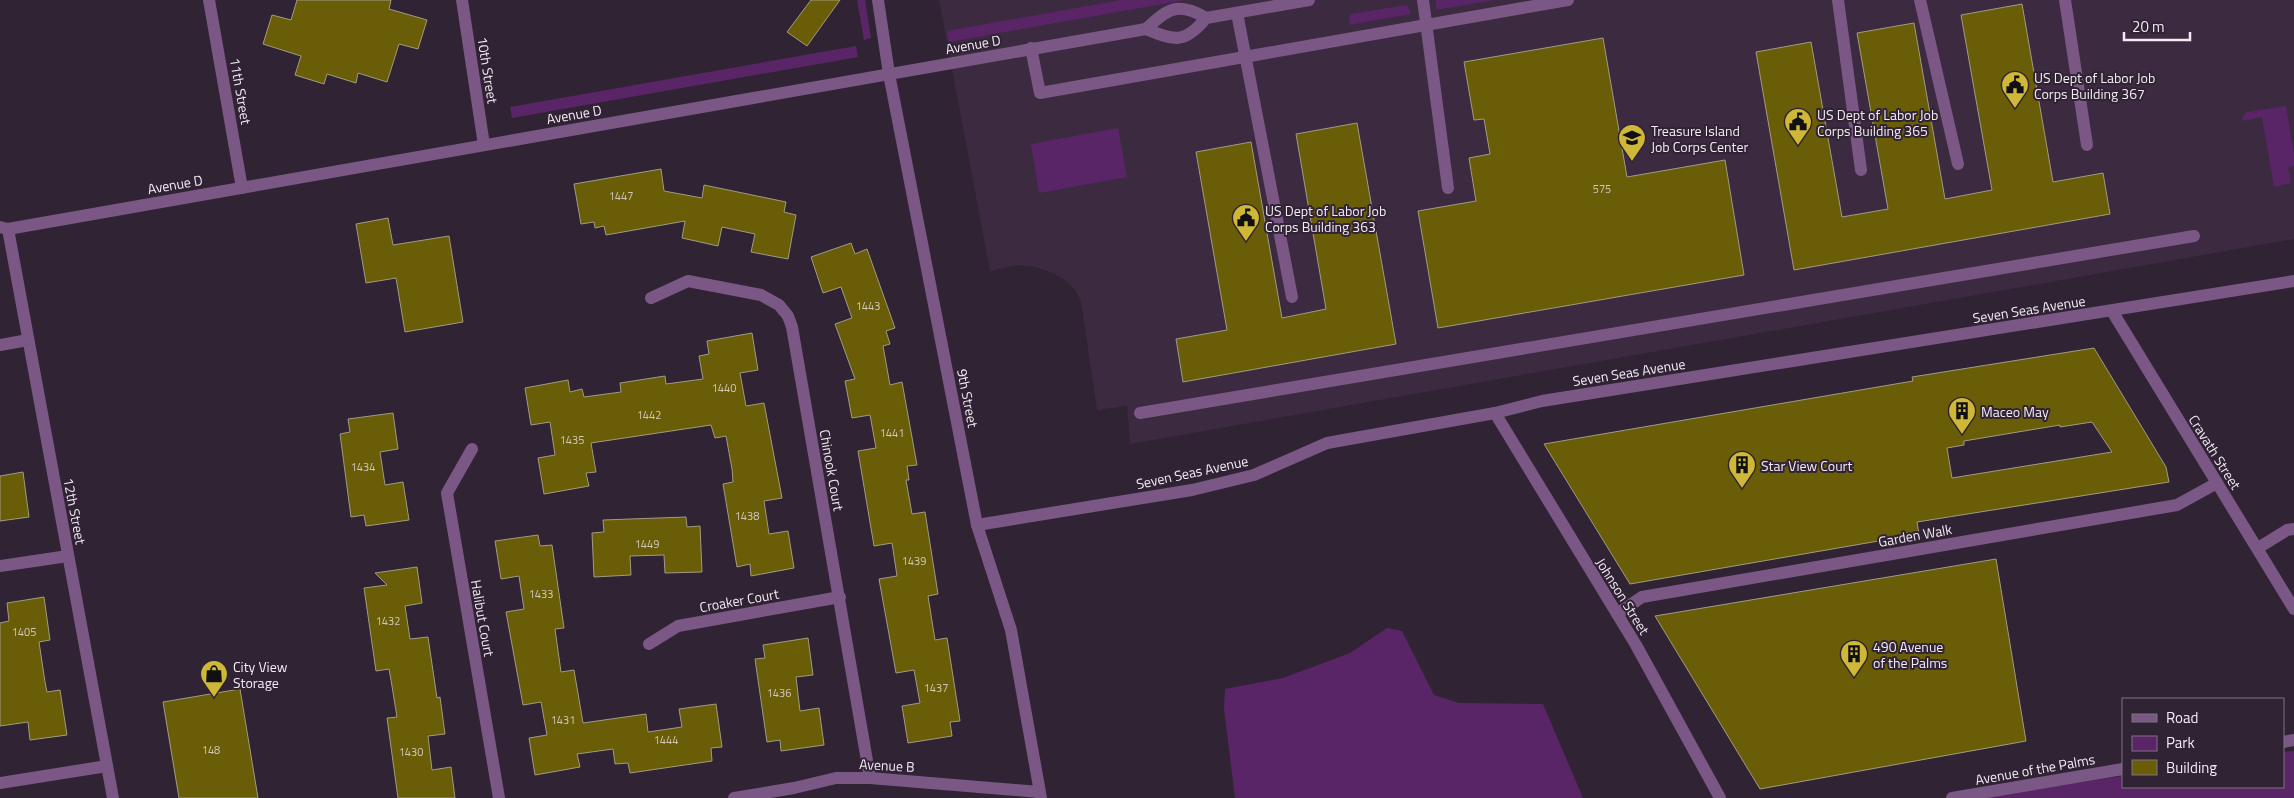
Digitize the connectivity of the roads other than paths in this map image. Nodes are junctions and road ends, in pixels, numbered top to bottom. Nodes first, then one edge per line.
1 (209, 0) edge
2 (462, 0) edge
3 (878, 0) edge
4 (1309, 0) edge
5 (1423, 0) edge
6 (1568, 0) edge
7 (1838, 0) edge
8 (1920, 0) edge
9 (2065, 0) edge
10 (1237, 13) junction
11 (1206, 18) junction
12 (1426, 25) junction
13 (1146, 29) junction
14 (1032, 48) junction
15 (1246, 57) junction
16 (889, 74) junction
17 (484, 145) junction
18 (2087, 145) dead end
19 (1958, 164) dead end
20 (1861, 170) dead end
21 (242, 188) junction
22 (1448, 188) dead end
23 (4, 228) edge
24 (2194, 236) dead end
25 (2294, 280) edge
26 (1292, 297) dead end
27 (651, 298) dead end
28 (2112, 311) junction
29 (28, 340) junction
30 (0, 345) edge
31 (1140, 413) dead end
32 (1494, 413) junction
33 (472, 449) dead end
34 (2216, 483) junction
35 (977, 525) junction
36 (2294, 529) edge
37 (2258, 548) junction
38 (68, 556) junction
39 (0, 566) edge
40 (840, 597) junction
41 (2294, 609) edge
42 (1617, 614) junction
43 (649, 644) dead end
44 (108, 766) junction
45 (2122, 769) edge
46 (870, 778) junction
47 (0, 783) edge
48 (1040, 795) edge
49 (113, 798) edge
50 (499, 798) edge
51 (734, 798) edge
52 (1720, 798) edge
53 (1952, 798) edge

1 - 21 street, 11th Street
2 - 17 street, 10th Street
3 - 16 street, 9th Street
4 - 10 street
5 - 12 street
6 - 12 street
7 - 20 street
8 - 19 street
9 - 18 street
10 - 11 street
10 - 15 street
11 - 13 street
11 - 13 street
12 - 15 street
12 - 22 street
13 - 14 street, Avenue D
14 - 15 street
14 - 16 street, Avenue D
15 - 26 street
16 - 17 street, Avenue D
16 - 35 street, 9th Street
17 - 21 street, Avenue D
21 - 23 street, Avenue D
23 - 29 street, 12th Street
24 - 31 street
25 - 28 street, Seven Seas Avenue
27 - 40 street, Chinook Court
28 - 32 street, Seven Seas Avenue
28 - 34 street, Cravath Street
29 - 30 street
29 - 38 street, 12th Street
32 - 35 street, Seven Seas Avenue
32 - 42 street, Johnson Street
33 - 50 street, Halibut Court
34 - 37 street, Cravath Street
34 - 42 street, Garden Walk
35 - 48 street, 9th Street
36 - 37 street
37 - 41 street, Cravath Street
38 - 39 street
38 - 44 street, 12th Street
40 - 43 street, Croaker Court
40 - 46 street, Chinook Court
42 - 52 street, Johnson Street
44 - 47 street
44 - 49 street, 12th Street
45 - 53 street, Avenue of the Palms
46 - 48 street, Avenue B
46 - 51 street, Avenue B

